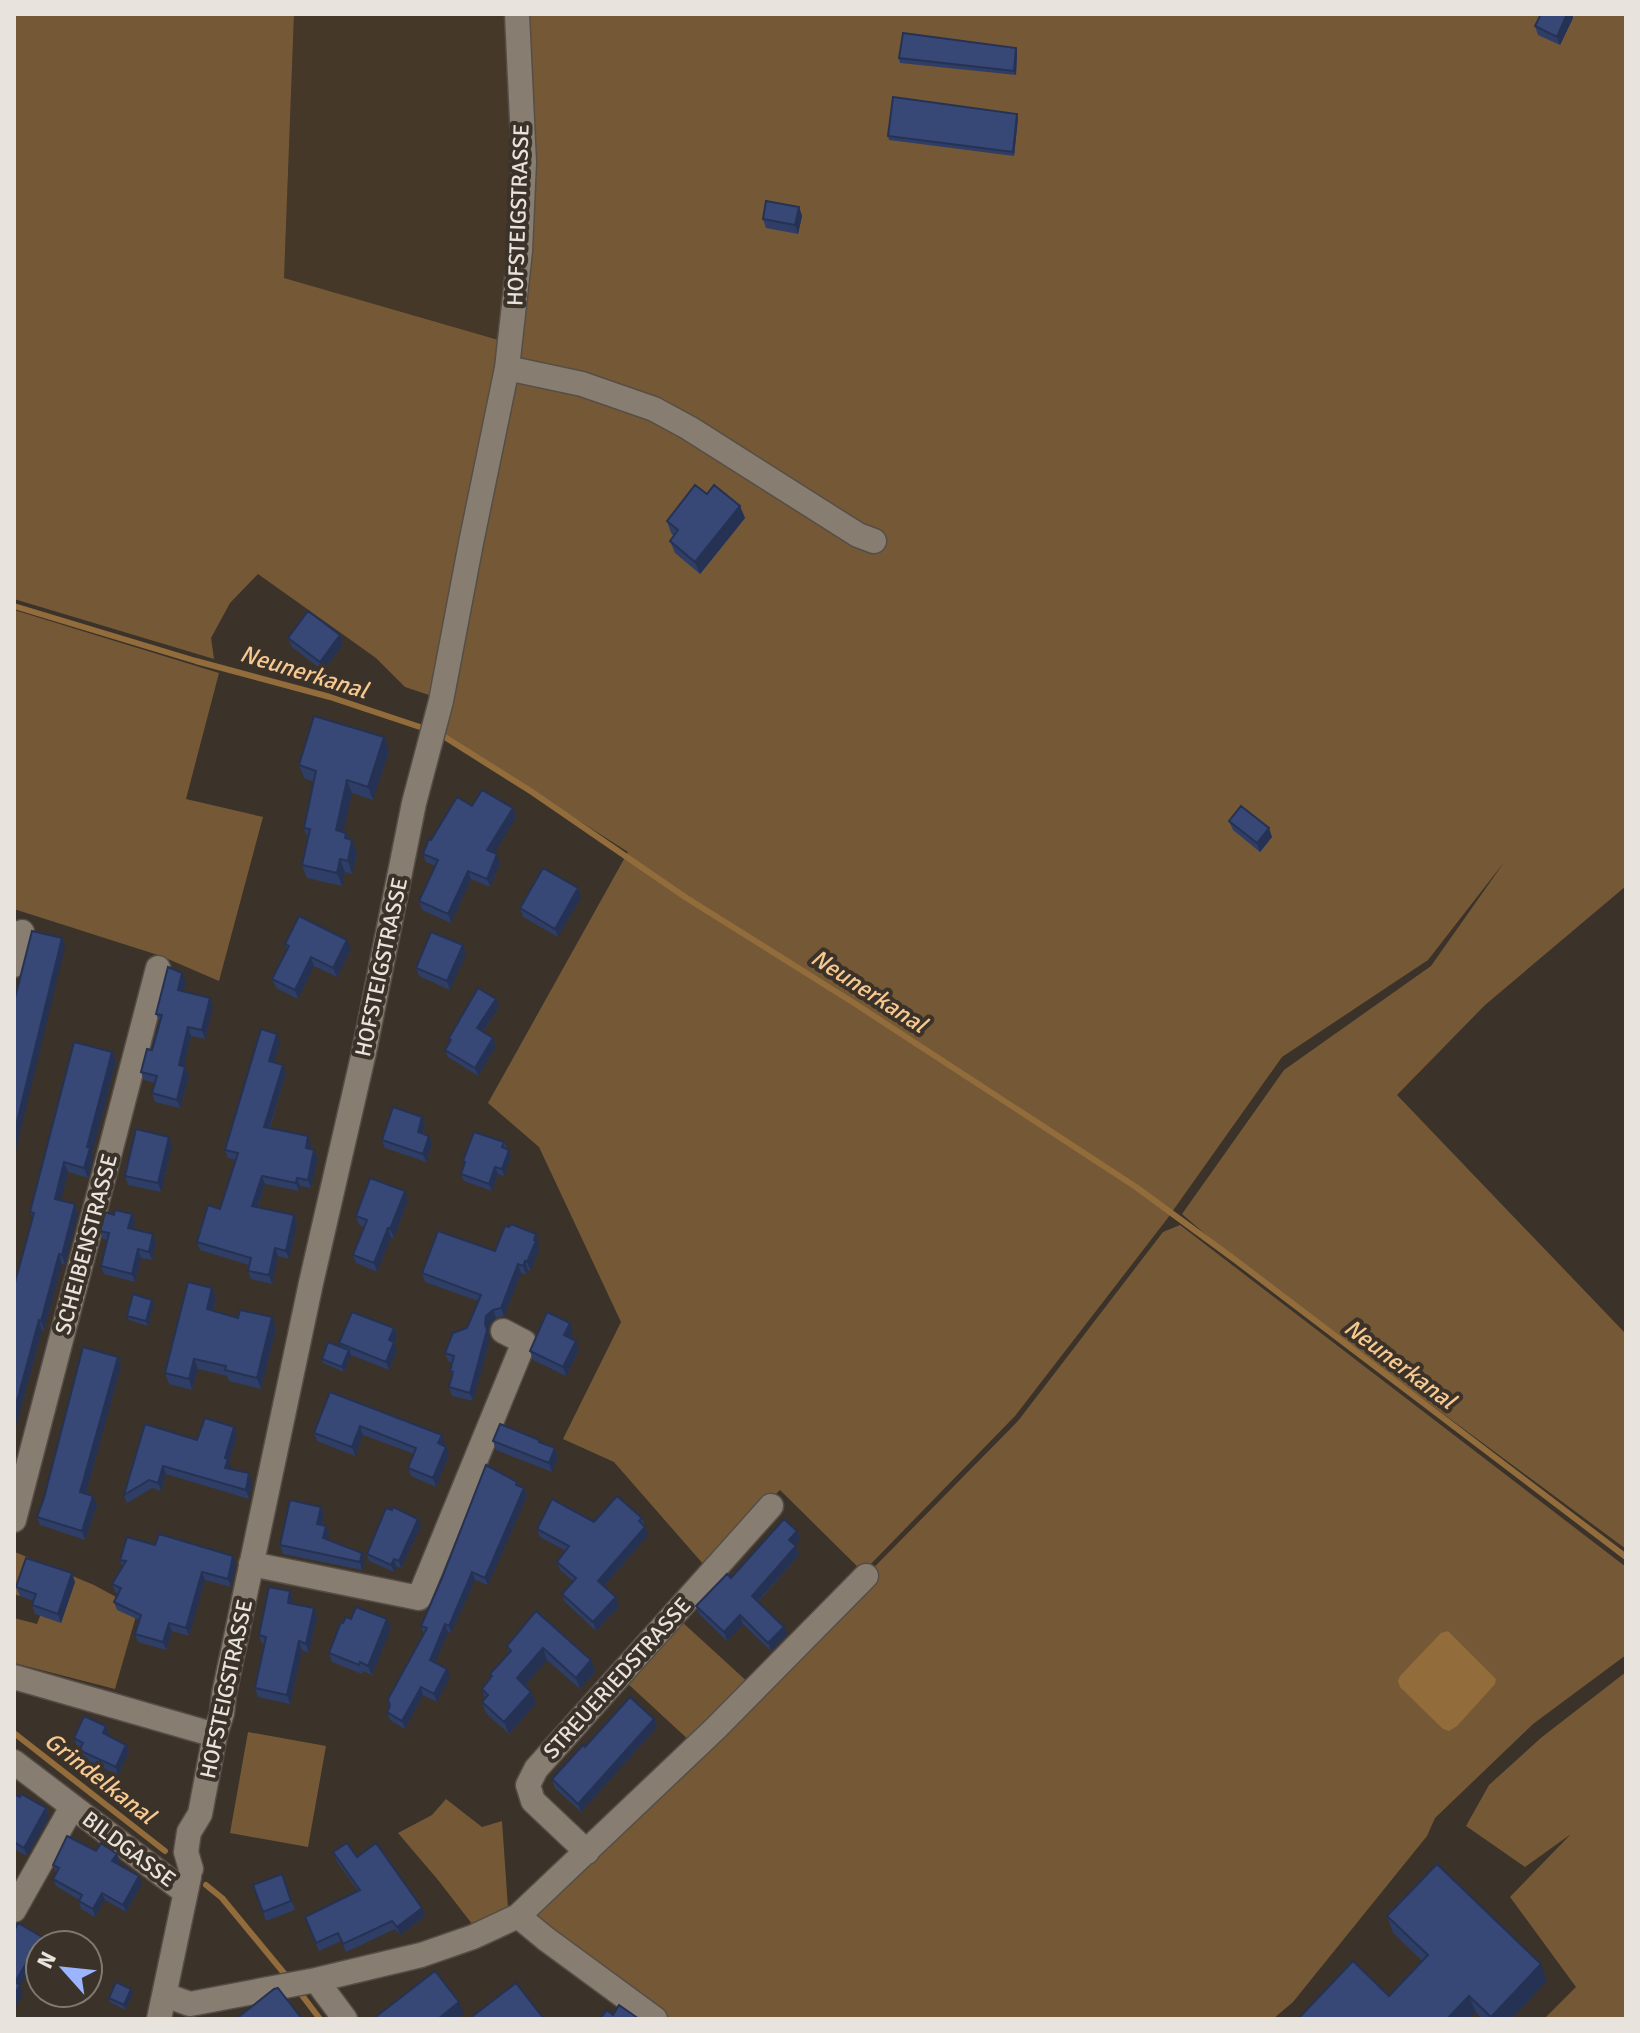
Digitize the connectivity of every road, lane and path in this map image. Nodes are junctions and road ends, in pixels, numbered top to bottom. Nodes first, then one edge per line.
1 (517, 14) edge
2 (507, 368) junction
3 (874, 541) dead end
4 (22, 932) dead end
5 (14, 965) edge
6 (158, 968) dead end
7 (503, 1331) dead end
8 (771, 1506) dead end
9 (14, 1520) edge
10 (251, 1564) junction
11 (866, 1576) dead end
12 (14, 1677) edge
13 (215, 1735) junction
14 (14, 1762) edge
15 (72, 1807) junction
16 (587, 1852) junction
17 (188, 1881) junction
18 (14, 1910) edge
19 (518, 1916) junction
20 (312, 1981) junction
21 (162, 2007) edge
22 (345, 2019) edge
23 (655, 2019) edge

1 - 2 street, HOFSTEIGSTRASSE
2 - 3 street
2 - 10 street, HOFSTEIGSTRASSE
4 - 5 street
6 - 9 street, SCHEIBENSTRASSE
7 - 10 street
8 - 16 street, STREUERIEDSTRASSE
10 - 13 street, HOFSTEIGSTRASSE
11 - 16 street
12 - 13 street
13 - 17 street, HOFSTEIGSTRASSE
14 - 15 street, BILDGASSE
15 - 17 street, BILDGASSE
15 - 18 street, BILDGASSE
16 - 19 street
17 - 21 street, HOFSTEIGSTRASSE
19 - 20 street
19 - 23 street
20 - 21 street
20 - 22 street

